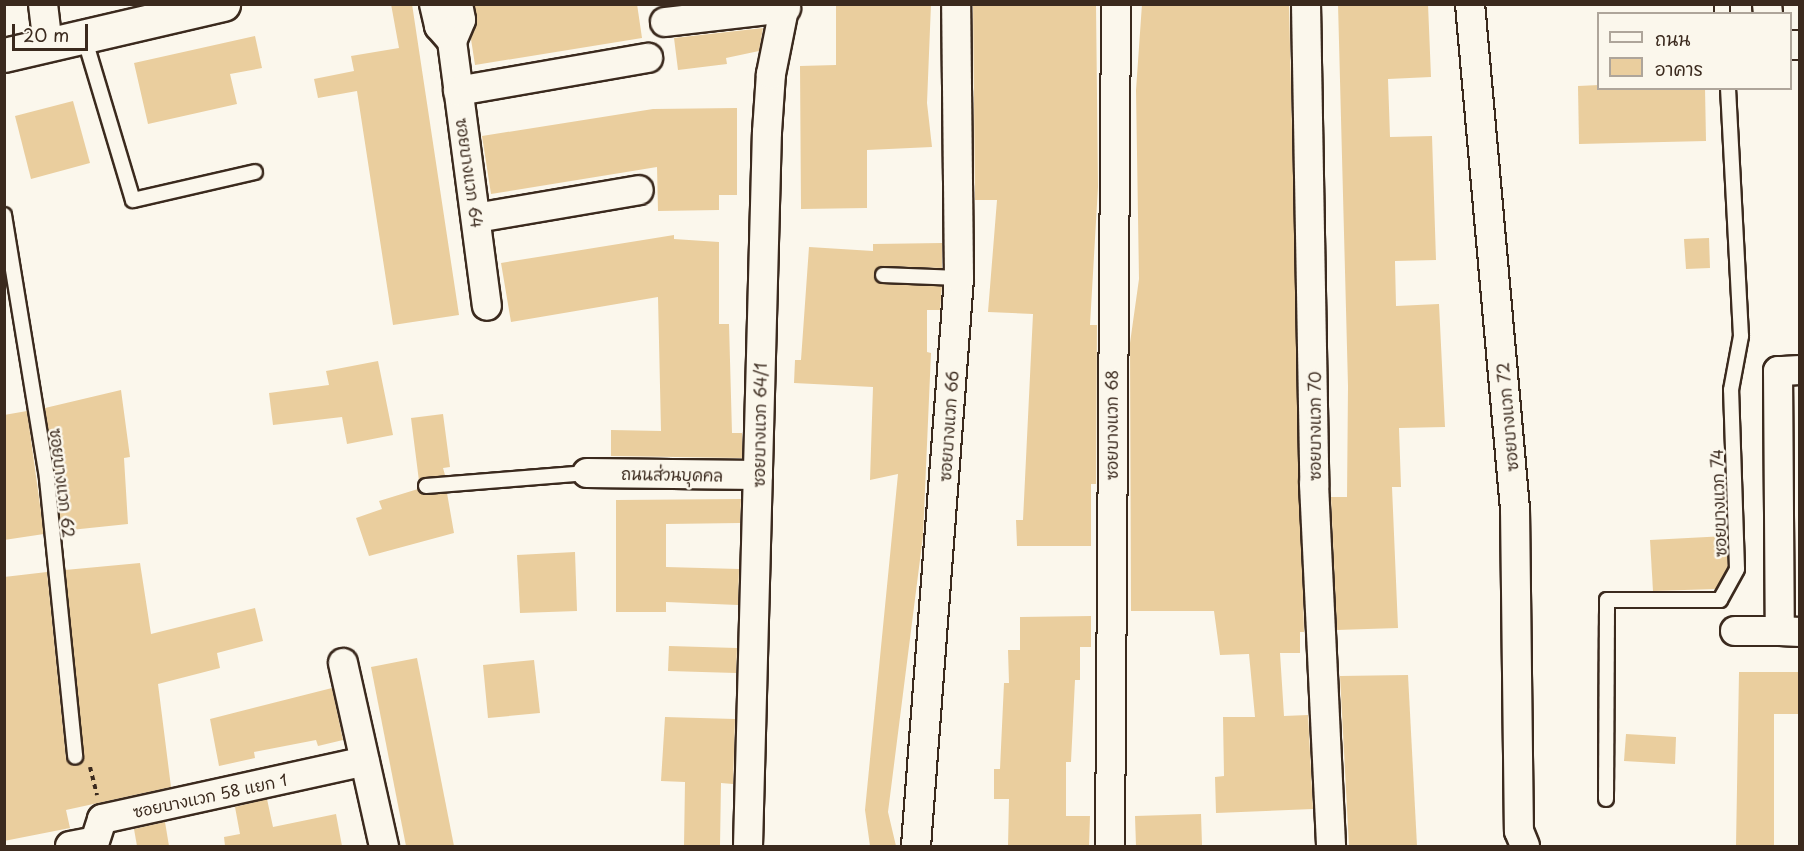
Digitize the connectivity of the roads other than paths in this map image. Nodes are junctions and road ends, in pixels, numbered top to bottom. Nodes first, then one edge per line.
1 (43, 4) edge
2 (223, 4) edge
3 (434, 4) edge
4 (458, 4) edge
5 (956, 4) edge
6 (1116, 4) edge
7 (1306, 4) edge
8 (1470, 4) edge
9 (786, 6) edge
10 (665, 22) dead end
11 (84, 37) junction
12 (452, 41) junction
13 (48, 46) junction
14 (4, 55) edge
15 (648, 58) dead end
16 (1728, 90) edge
17 (458, 91) junction
18 (255, 172) dead end
19 (639, 189) dead end
20 (4, 215) edge
21 (476, 218) junction
22 (883, 275) dead end
23 (959, 278) junction
24 (487, 306) dead end
25 (1800, 370) edge
26 (586, 473) joint
27 (758, 475) junction
28 (426, 486) dead end
29 (1767, 631) edge
30 (343, 663) dead end
31 (75, 757) road end
32 (365, 761) junction
33 (1606, 799) dead end
34 (92, 838) edge
35 (1518, 841) edge
36 (384, 846) edge
37 (748, 846) edge
38 (916, 846) edge
39 (1110, 846) edge
40 (1331, 846) edge

1 - 13 street
2 - 11 main road
3 - 12 street, ซอยบางแวก 64
4 - 12 street, ซอยบางแวก 64
5 - 23 street, ซอยบางแวก 66
6 - 39 street, ซอยบางแวก 68
7 - 40 street, ซอยบางแวก 70
8 - 35 street, ซอยบางแวก 72
9 - 10 street
9 - 27 street, ซอยบางแวก 64/1
11 - 13 main road
11 - 18 lane
12 - 17 street, ซอยบางแวก 64
13 - 14 main road
15 - 17 street
16 - 33 lane, ซอยบางแวก 74
17 - 21 street, ซอยบางแวก 64
19 - 21 street
20 - 31 lane, ซอยบางแวก 62
21 - 24 street, ซอยบางแวก 64
22 - 23 lane
23 - 38 street, ซอยบางแวก 66
25 - 29 street
26 - 27 street, ถนนส่วนบุคคล
26 - 28 lane
27 - 37 street, ซอยบางแวก 64/1
30 - 32 street
32 - 34 street, ซอยบางแวก 58 แยก 1
32 - 36 street

